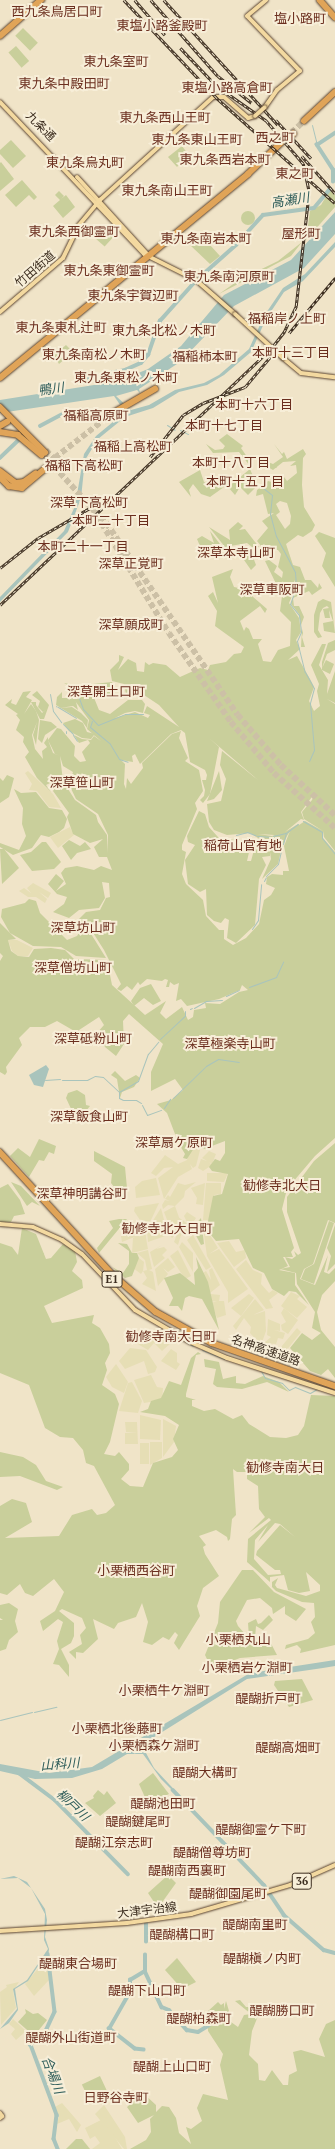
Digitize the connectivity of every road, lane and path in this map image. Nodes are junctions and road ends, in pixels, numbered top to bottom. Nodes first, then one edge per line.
1 (37, 0) edge
2 (41, 0) edge
3 (266, 0) edge
4 (271, 0) edge
5 (320, 0) edge
6 (249, 17) junction
7 (335, 17) edge
8 (0, 33) edge
9 (0, 36) edge
10 (335, 93) edge
11 (0, 98) edge
12 (0, 102) edge
13 (305, 122) tunnel mouth
14 (283, 142) dead end
15 (104, 196) junction
16 (94, 197) junction
17 (98, 201) junction
18 (103, 206) junction
19 (93, 207) junction
20 (150, 256) junction
21 (0, 312) edge
22 (0, 377) edge
23 (335, 377) edge
24 (156, 391) dead end
25 (0, 408) edge
26 (110, 415) tunnel mouth
27 (9, 419) junction
28 (21, 425) dead end
29 (0, 426) edge
30 (0, 432) edge
31 (44, 453) junction
32 (48, 466) tunnel mouth
33 (0, 473) edge
34 (0, 477) edge
35 (33, 482) junction
36 (15, 485) dead end
37 (0, 1152) edge
38 (0, 1156) edge
39 (0, 1224) edge
40 (335, 1386) edge
41 (335, 1389) edge
42 (335, 1393) edge
43 (334, 1867) edge
44 (0, 1931) edge

1 - 8 highway
2 - 9 highway
3 - 6 main road
4 - 6 main road
5 - 7 highway
6 - 15 main road, 竹田街道, bridge
10 - 13 highway
11 - 16 main road, 九条通
12 - 16 main road, 九条通
14 - 20 highway
15 - 16 main road
15 - 17 main road, 竹田街道
15 - 18 main road
16 - 17 main road, 九条通
16 - 19 main road
17 - 18 main road, 九条通
17 - 19 main road, 竹田街道
18 - 19 main road
18 - 20 main road, 九条通
19 - 21 main road, 竹田街道
20 - 22 highway
20 - 23 main road, 九条通, bridge
24 - 26 highway
25 - 27 highway
27 - 29 highway
27 - 31 highway
28 - 31 highway
30 - 31 highway
32 - 35 highway
33 - 35 highway
33 - 36 highway
34 - 35 highway
37 - 40 highway, 名神高速道路 / E1
38 - 41 highway, 名神高速道路 / E1
39 - 42 main road
43 - 44 main road, 大津宇治線 / 36

